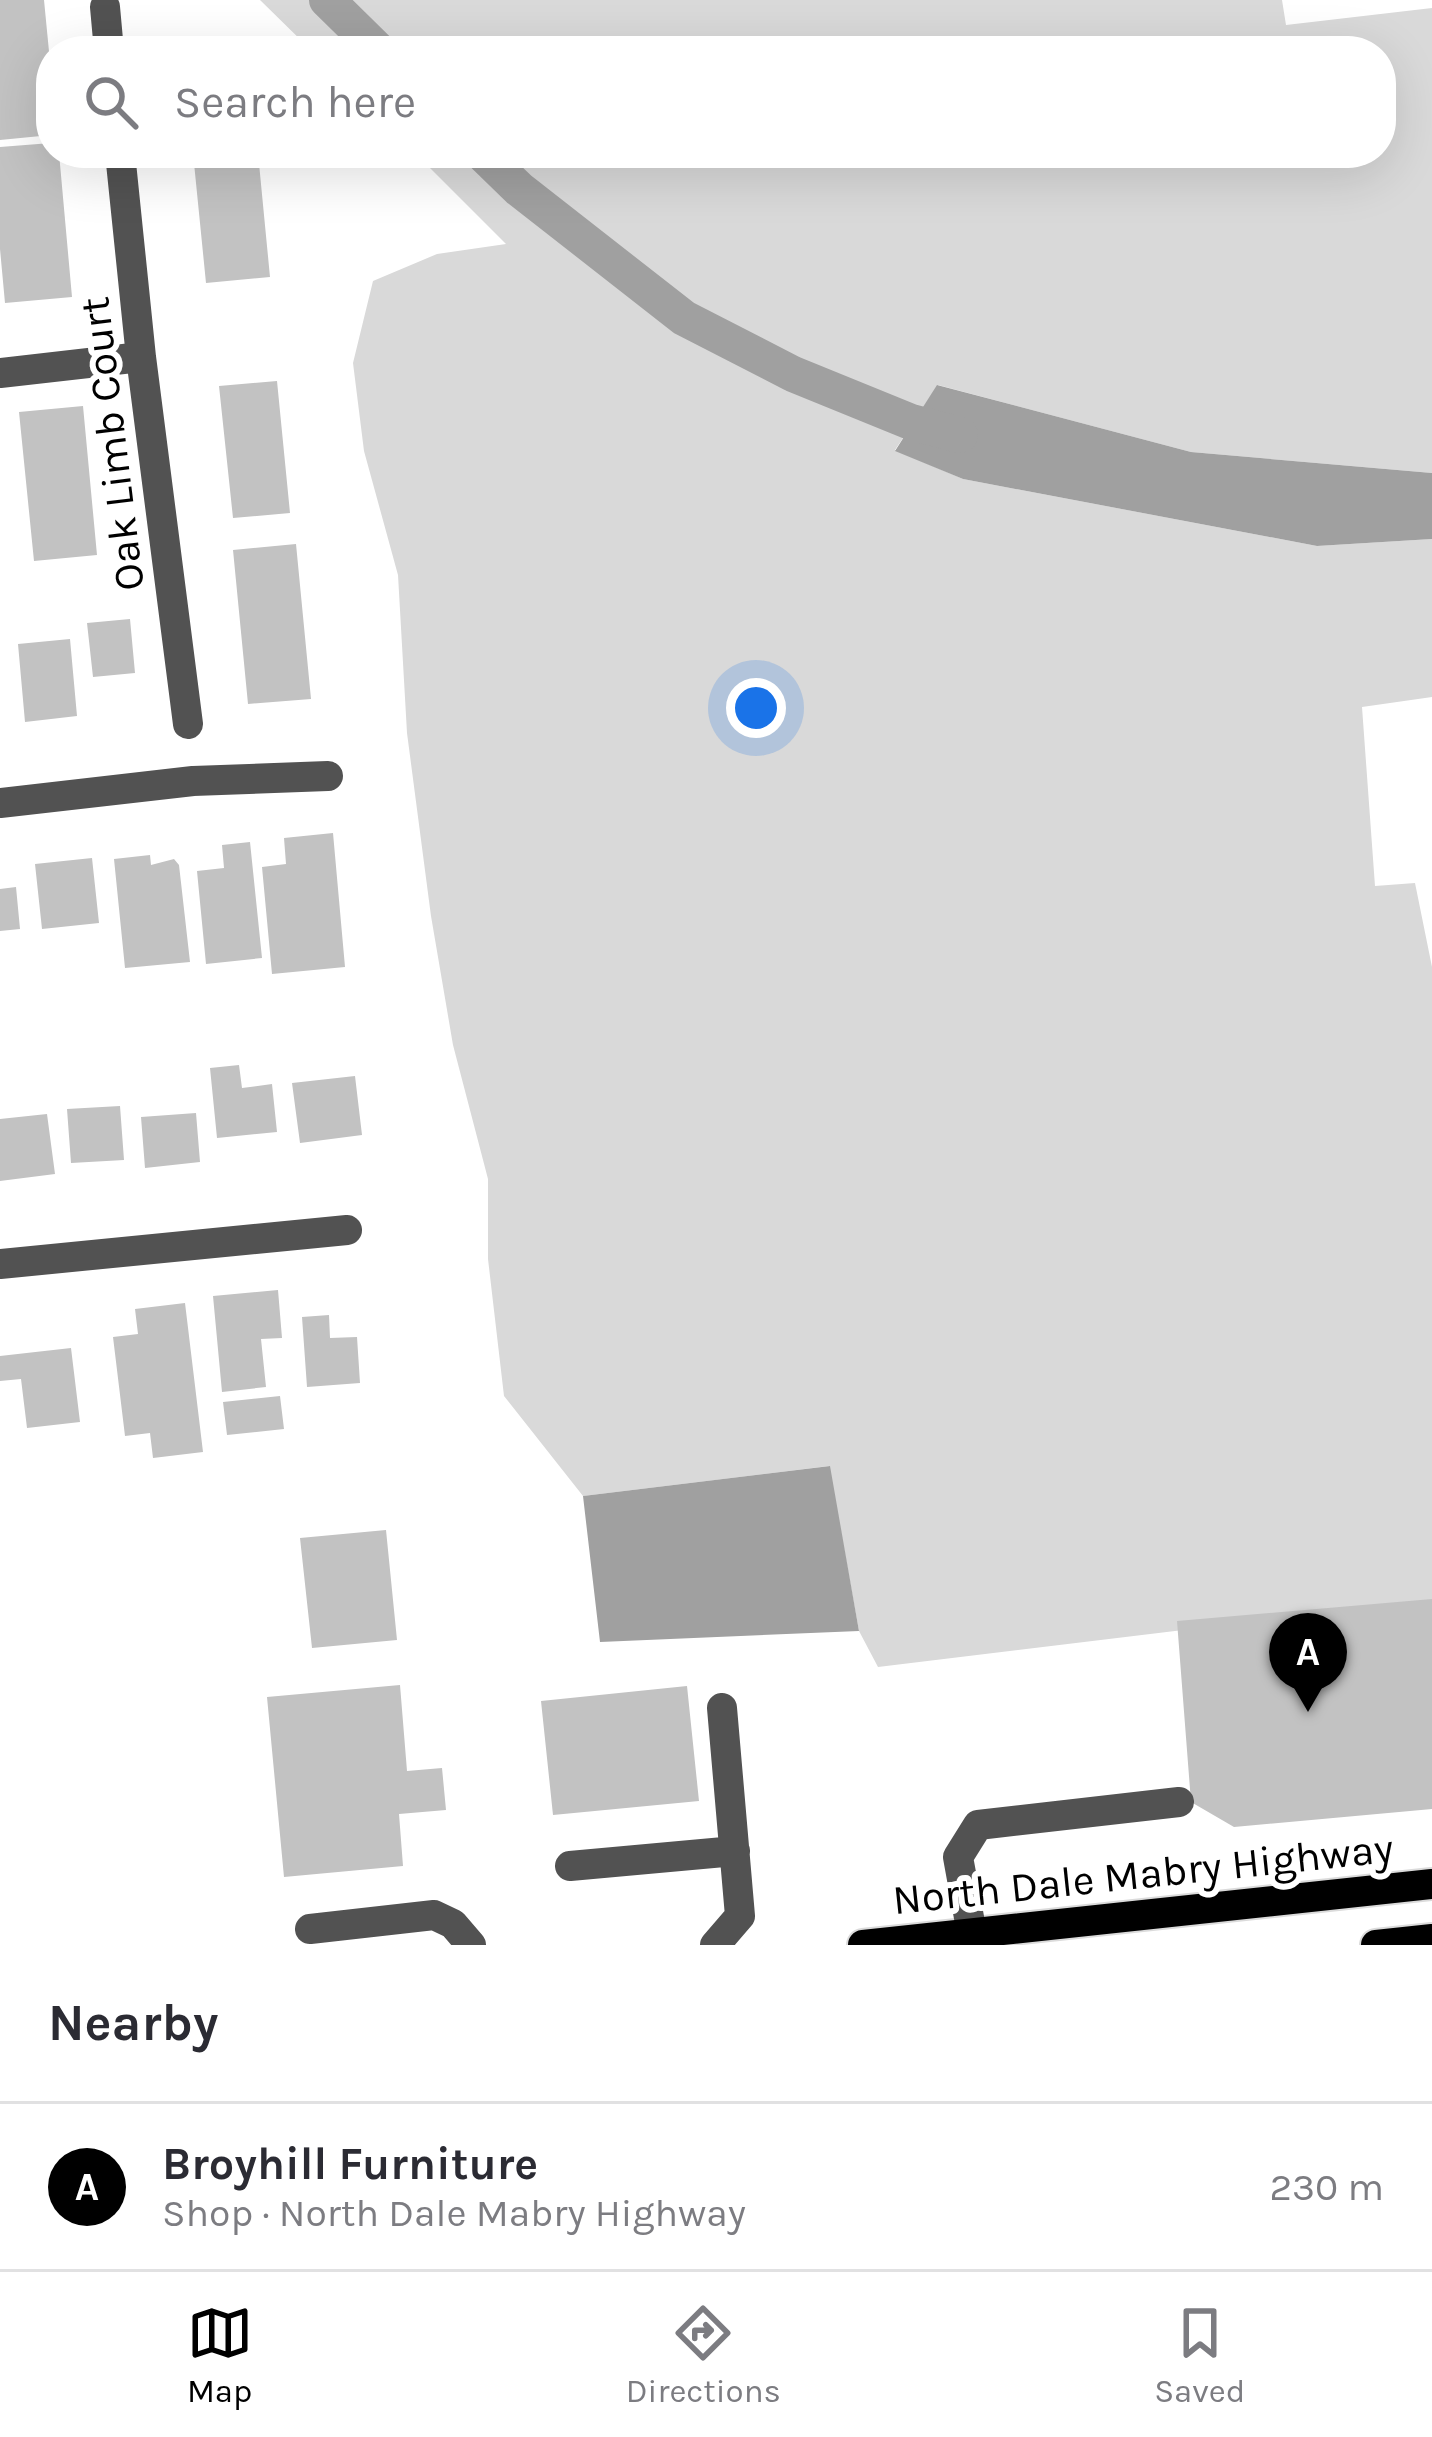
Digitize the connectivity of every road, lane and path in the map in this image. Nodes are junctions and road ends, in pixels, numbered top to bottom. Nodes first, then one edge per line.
1 (105, 7) dead end
2 (108, 36) edge
3 (122, 168) edge
4 (141, 357) junction
5 (0, 373) edge
6 (188, 724) dead end
7 (328, 776) dead end
8 (0, 803) edge
9 (347, 1230) dead end
10 (0, 1264) edge
11 (722, 1708) dead end
12 (1179, 1802) dead end
13 (735, 1851) junction
14 (570, 1866) dead end
15 (1432, 1884) edge
16 (310, 1929) dead end
17 (1042, 1935) edge
18 (974, 1939) edge
19 (1432, 1939) edge
20 (471, 1945) edge
21 (715, 1945) edge
22 (863, 1945) edge
23 (1376, 1945) edge

1 - 2 street
3 - 4 street, Oak Limb Court
4 - 5 street
4 - 6 street, Oak Limb Court
7 - 8 street
9 - 10 street
11 - 13 street
12 - 18 street
13 - 14 street
13 - 21 street
15 - 17 main road, North Dale Mabry Highway
16 - 20 street
17 - 18 main road, North Dale Mabry Highway
18 - 22 main road, North Dale Mabry Highway
19 - 23 main road

